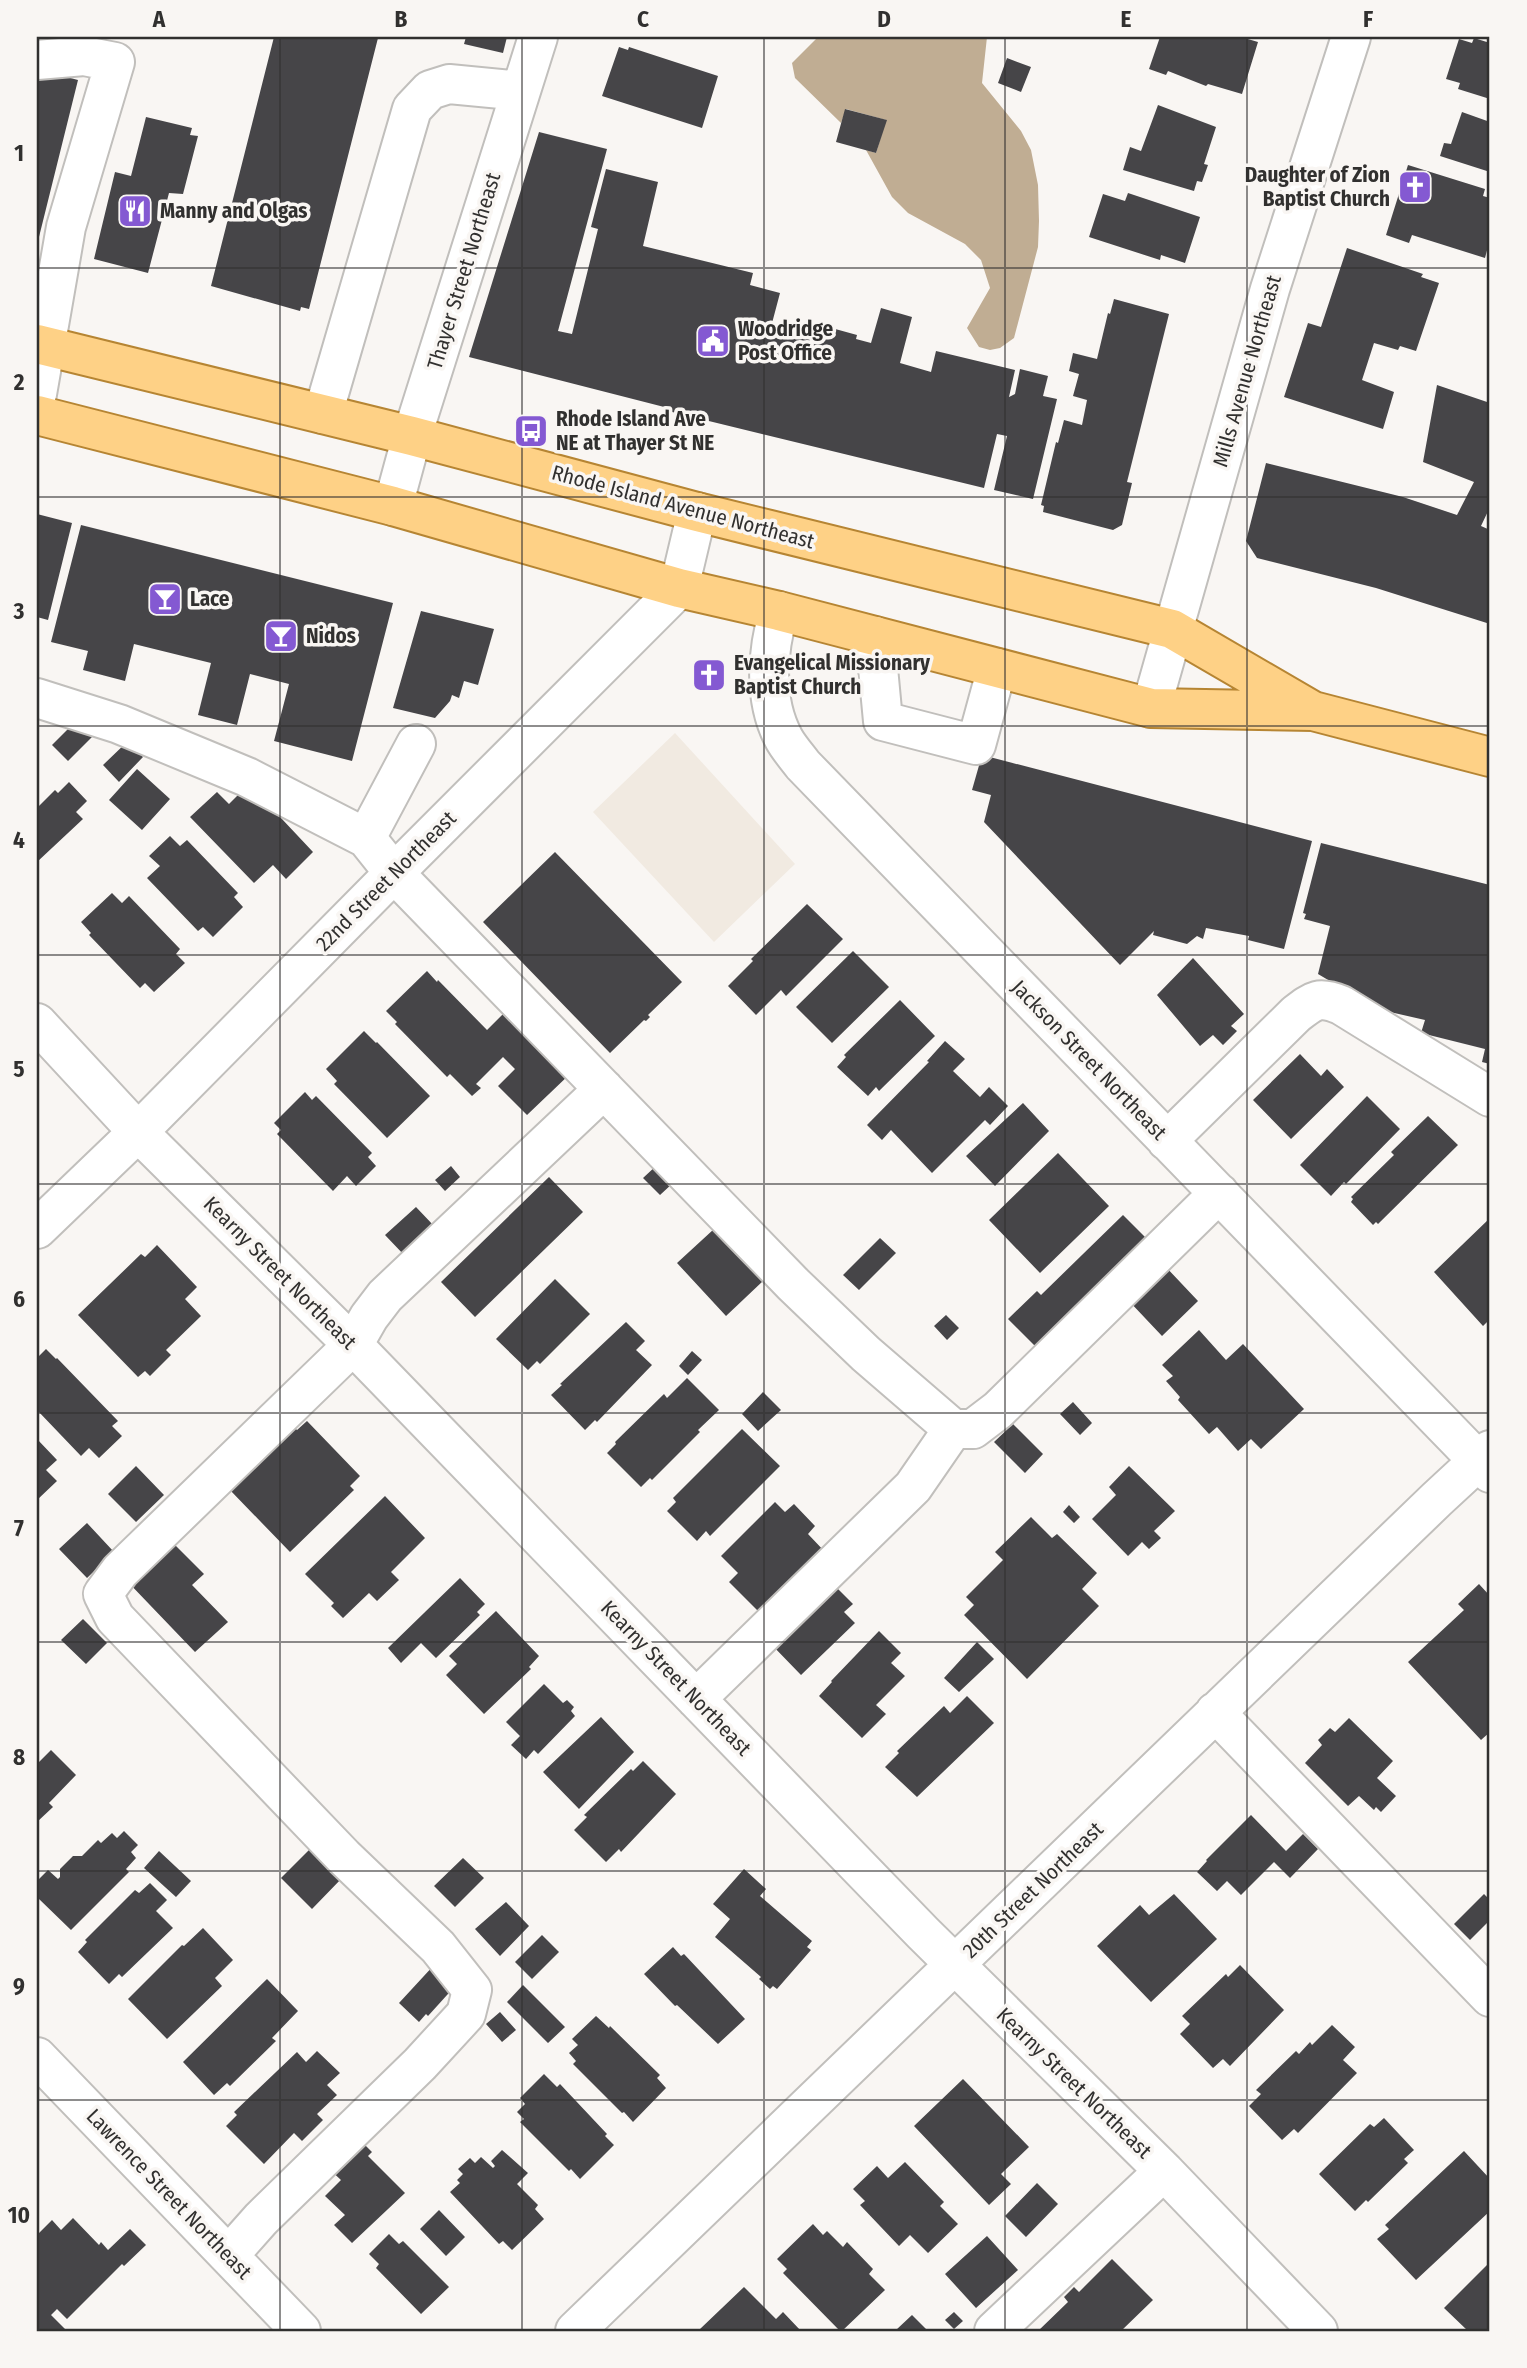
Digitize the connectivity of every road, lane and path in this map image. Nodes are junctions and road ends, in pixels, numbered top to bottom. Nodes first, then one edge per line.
1 (538, 37) edge
2 (1351, 37) edge
3 (37, 60) edge
4 (521, 91) junction
5 (41, 345) edge
6 (37, 394) edge
7 (323, 414) junction
8 (37, 415) edge
9 (412, 436) junction
10 (393, 506) junction
11 (697, 512) junction
12 (679, 588) junction
13 (779, 611) junction
14 (1172, 629) junction
15 (875, 636) junction
16 (998, 668) junction
17 (37, 698) edge
18 (1151, 708) junction
19 (1313, 712) junction
20 (416, 744) dead end
21 (1490, 757) edge
22 (366, 838) junction
23 (394, 873) junction
24 (37, 1023) edge
25 (604, 1089) junction
26 (1490, 1097) edge
27 (138, 1132) junction
28 (1167, 1141) junction
29 (1219, 1193) junction
30 (37, 1229) edge
31 (353, 1345) junction
32 (953, 1429) junction
33 (1486, 1461) edge
34 (696, 1699) junction
35 (1216, 1712) junction
36 (956, 1966) junction
37 (1490, 1997) edge
38 (37, 2057) edge
39 (1164, 2171) junction
40 (229, 2255) junction
41 (301, 2331) edge
42 (575, 2331) edge
43 (994, 2331) edge
44 (1318, 2331) edge

1 - 4 street, Thayer Street Northeast
2 - 14 street, Mills Avenue Northeast
3 - 5 street
4 - 7 street
4 - 9 street, Thayer Street Northeast
5 - 6 street
5 - 7 main road, Rhode Island Avenue Northeast
7 - 9 main road, Rhode Island Avenue Northeast
8 - 10 main road, Rhode Island Avenue Northeast
9 - 10 street, Thayer Street Northeast
9 - 11 main road, Rhode Island Avenue Northeast
10 - 12 main road, Rhode Island Avenue Northeast
11 - 12 street
11 - 14 main road, Rhode Island Avenue Northeast
12 - 13 main road, Rhode Island Avenue Northeast
12 - 23 street, 22nd Street Northeast
13 - 15 main road, Rhode Island Avenue Northeast
13 - 28 street, Jackson Street Northeast
14 - 18 street, Mills Avenue Northeast
14 - 19 main road, Rhode Island Avenue Northeast
15 - 16 main road, Rhode Island Avenue Northeast
15 - 16 street
16 - 18 main road, Rhode Island Avenue Northeast
17 - 22 street
18 - 19 main road, Rhode Island Avenue Northeast
19 - 21 main road, Rhode Island Avenue Northeast
20 - 22 street
22 - 23 street
23 - 25 street
23 - 27 street, 22nd Street Northeast
24 - 27 street, Kearny Street Northeast
25 - 31 street
25 - 32 street
26 - 28 street
27 - 30 street, 22nd Street Northeast
27 - 31 street, Kearny Street Northeast
28 - 29 street, Jackson Street Northeast
29 - 32 street
29 - 33 street, Jackson Street Northeast
31 - 34 street, Kearny Street Northeast
31 - 40 street
32 - 34 street
33 - 35 street, 20th Street Northeast
34 - 36 street, Kearny Street Northeast
35 - 36 street, 20th Street Northeast
35 - 37 street
36 - 39 street, Kearny Street Northeast
36 - 42 street, 20th Street Northeast
38 - 40 street, Lawrence Street Northeast
39 - 43 street
39 - 44 street, Kearny Street Northeast
40 - 41 street, Lawrence Street Northeast

